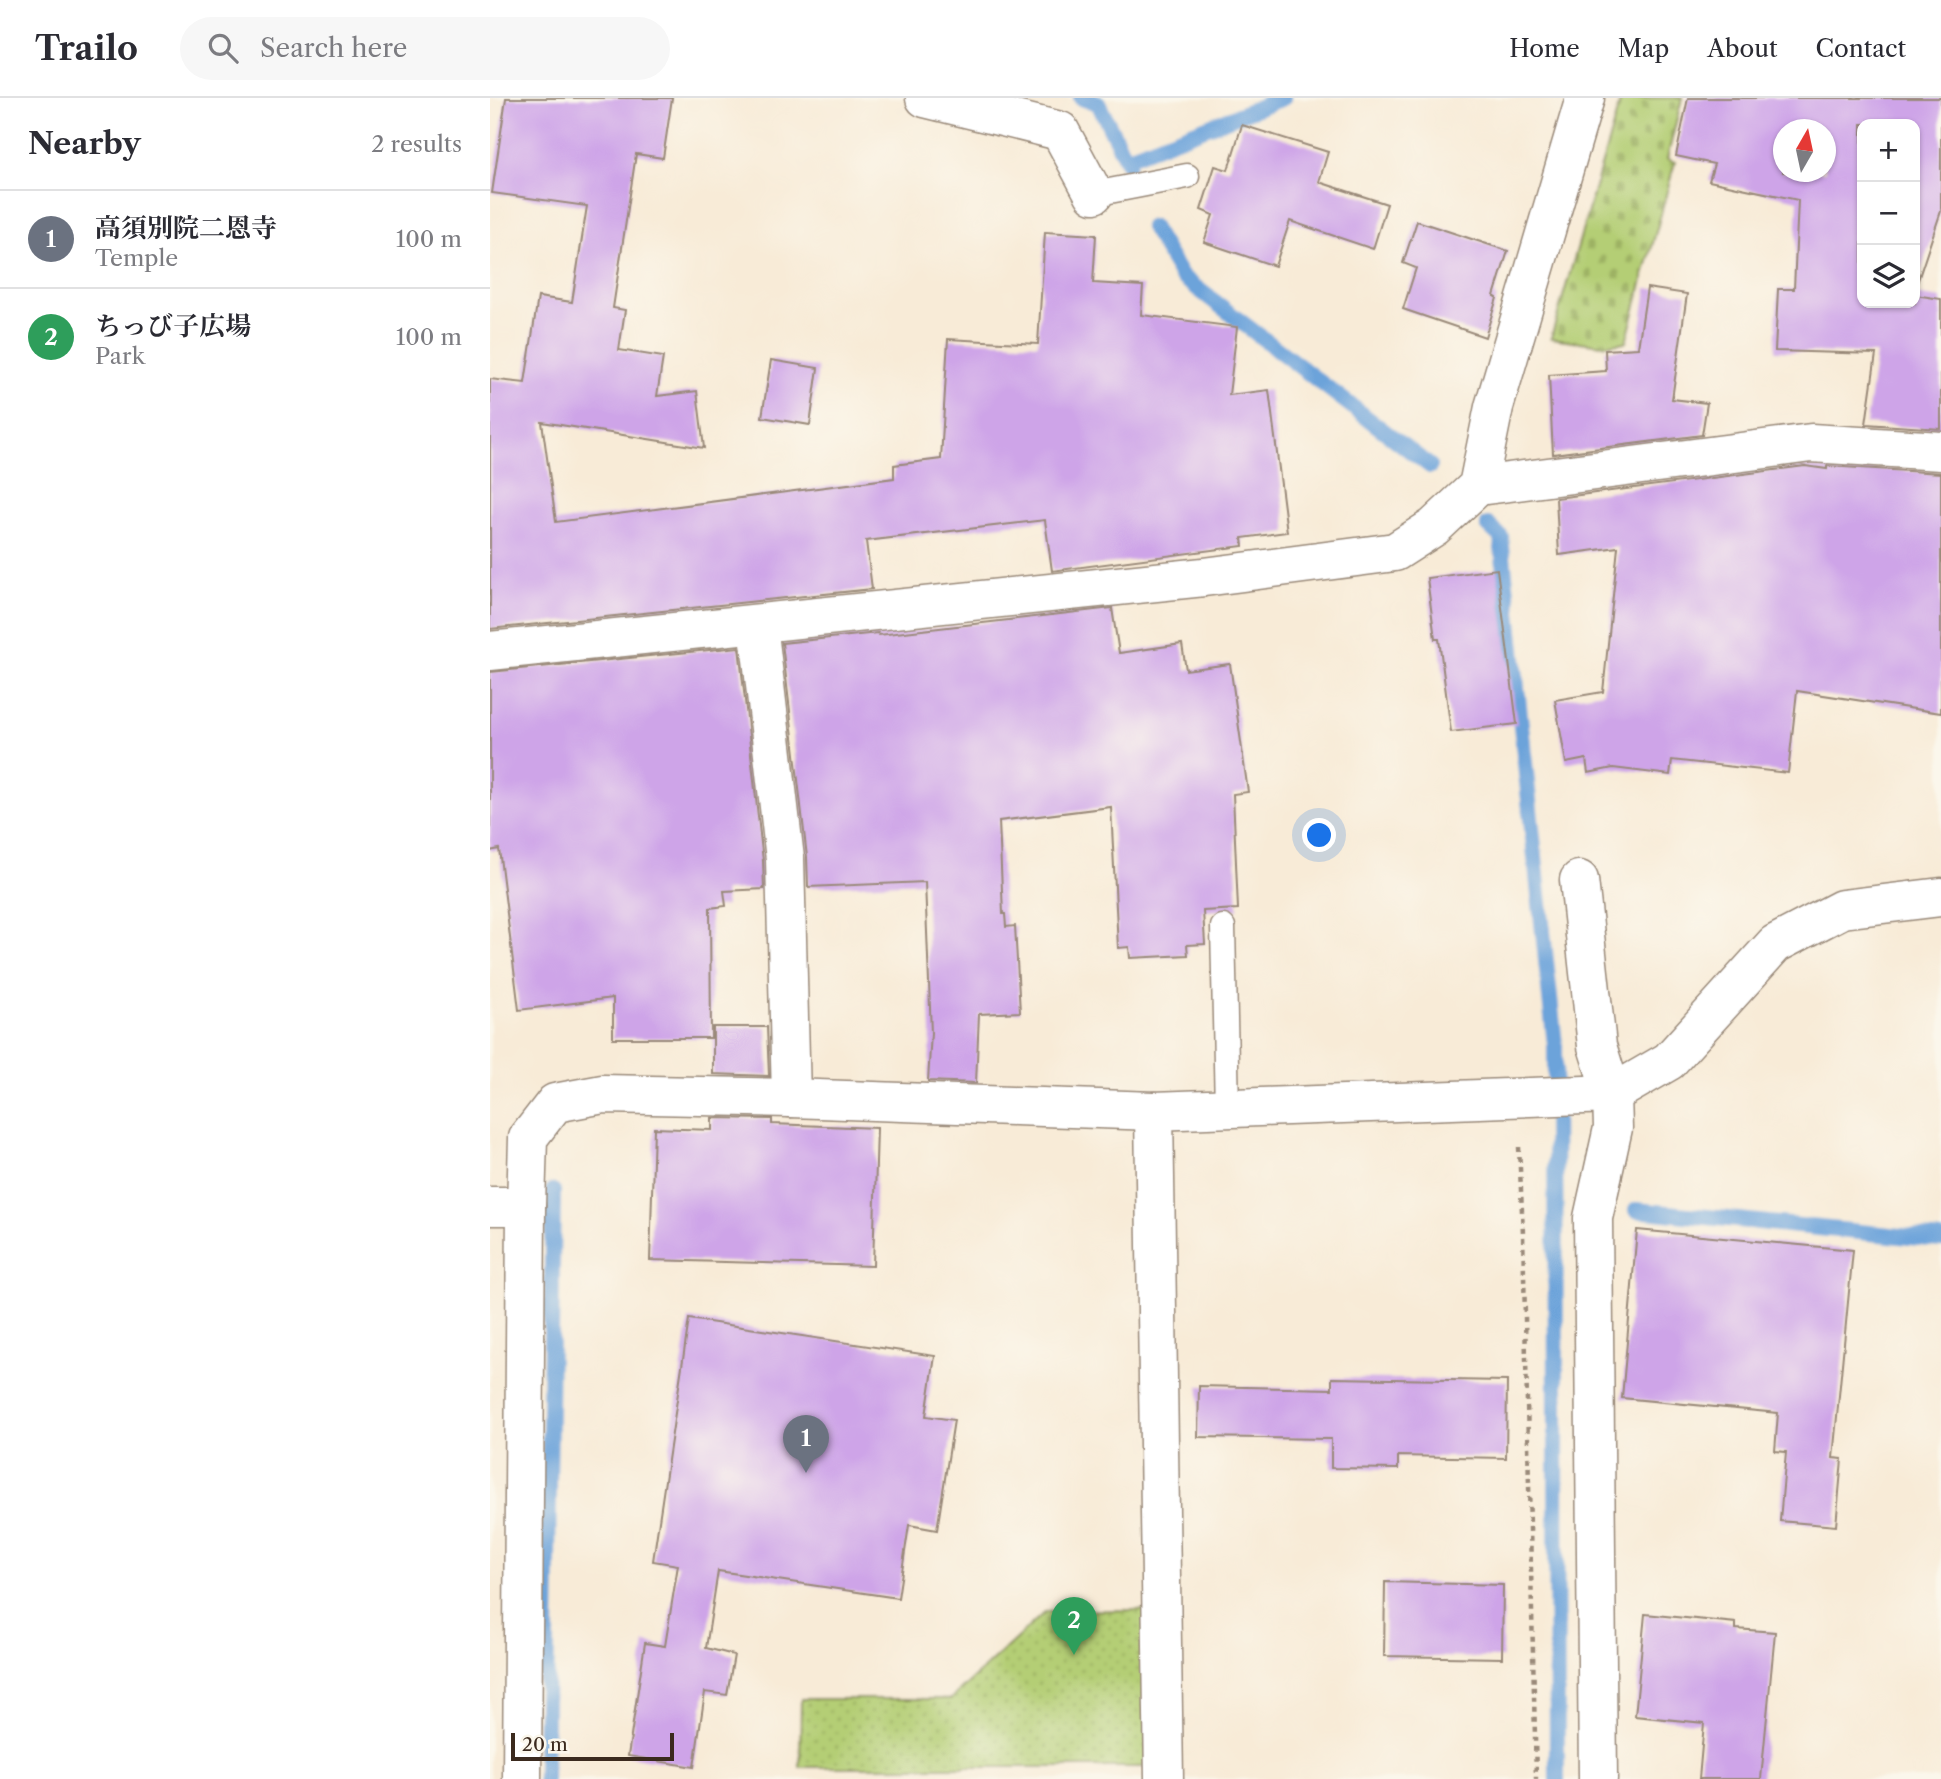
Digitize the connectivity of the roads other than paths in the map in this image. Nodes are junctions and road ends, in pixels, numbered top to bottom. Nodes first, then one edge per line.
1 (925, 98) edge
2 (1585, 98) edge
3 (1187, 176) dead end
4 (1094, 194) joint
5 (1941, 451) edge
6 (1478, 486) junction
7 (758, 624) junction
8 (490, 651) edge
9 (1578, 880) dead end
10 (1941, 897) edge
11 (1223, 927) dead end
12 (1599, 1095) junction
13 (791, 1097) junction
14 (1227, 1109) junction
15 (1154, 1111) junction
16 (508, 1206) edge
17 (522, 1779) edge
18 (1164, 1779) edge
19 (1598, 1779) edge

1 - 4 street
2 - 6 street
3 - 4 lane
5 - 6 street
6 - 7 street
7 - 8 street
7 - 13 street
9 - 12 street
10 - 12 street
11 - 14 lane
12 - 14 street
12 - 19 street
13 - 15 street
13 - 16 street
14 - 15 street
15 - 18 street
16 - 17 street

